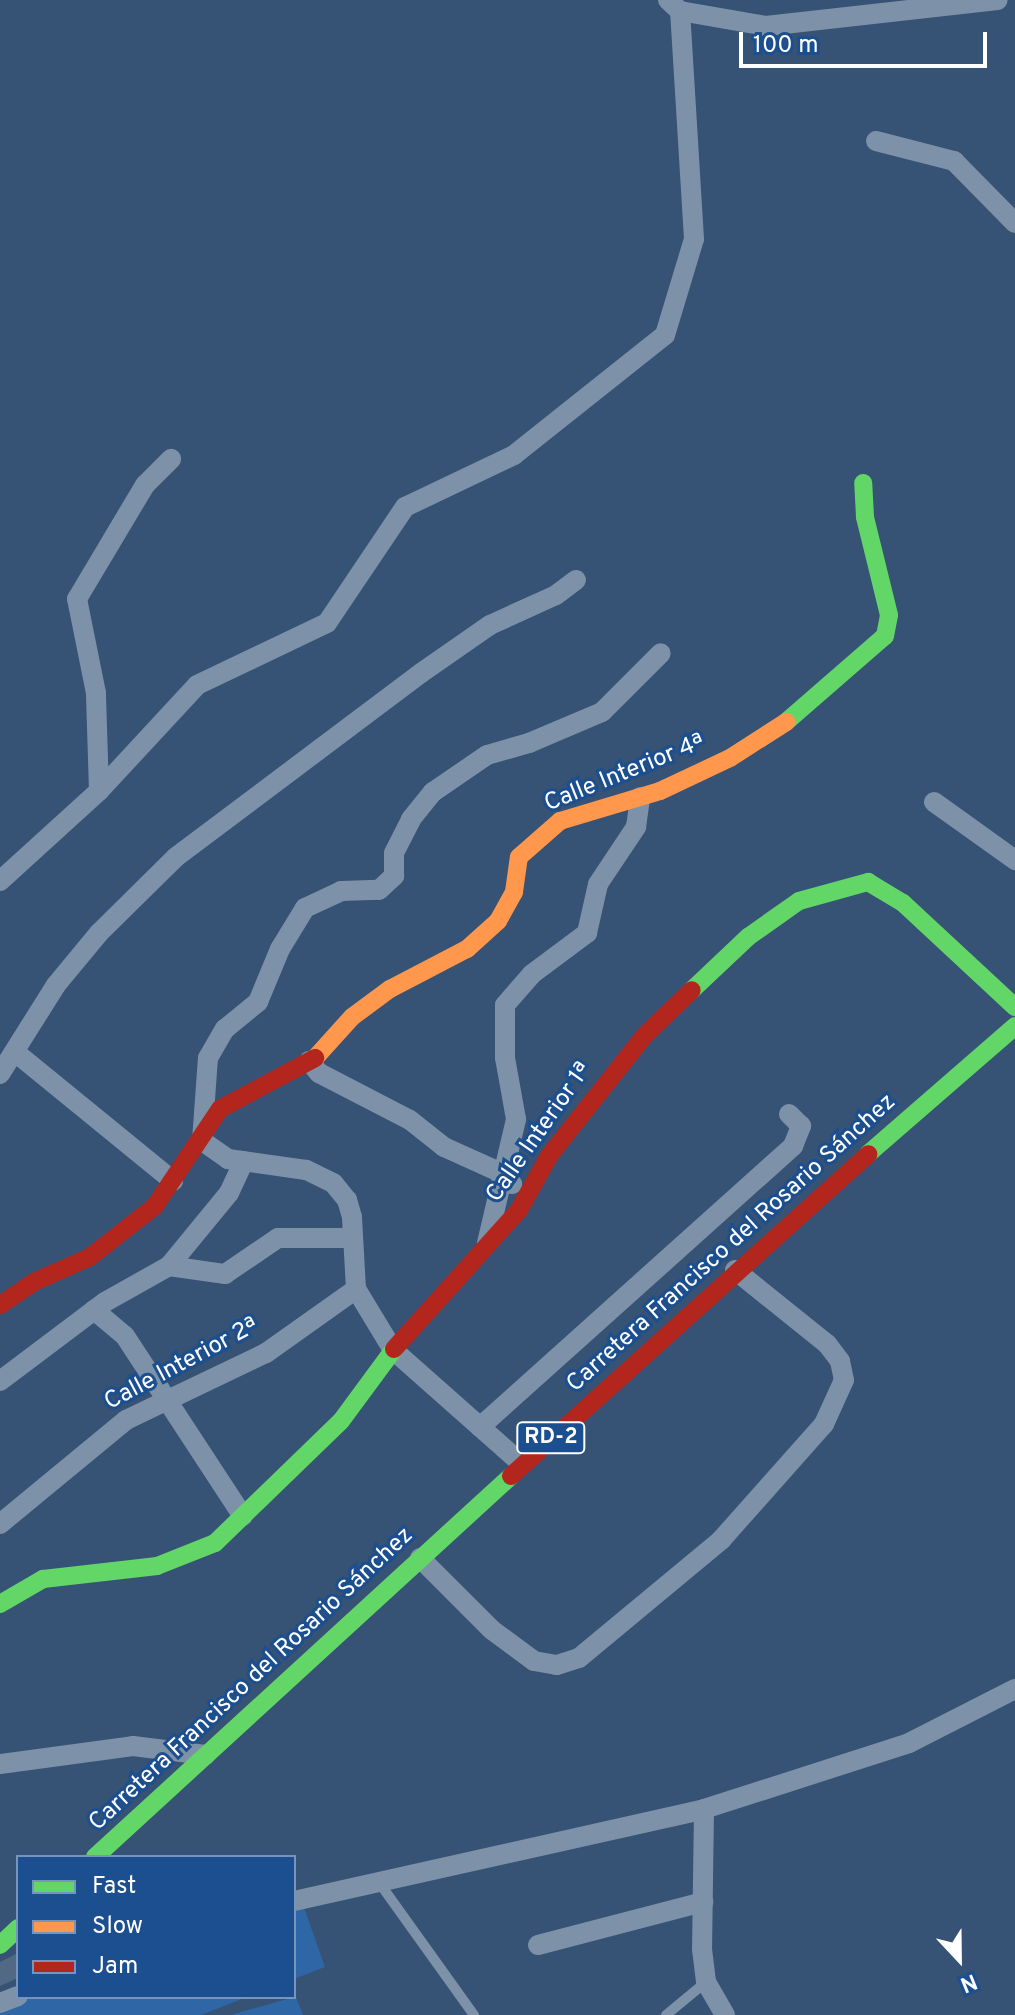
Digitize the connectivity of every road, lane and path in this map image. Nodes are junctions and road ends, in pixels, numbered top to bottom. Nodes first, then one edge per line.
1 (998, 0) edge
2 (674, 6) edge
3 (876, 141) dead end
4 (1015, 223) edge
5 (171, 459) dead end
6 (863, 483) dead end
7 (576, 580) dead end
8 (661, 653) dead end
9 (99, 791) junction
10 (640, 797) junction
11 (934, 802) dead end
12 (1015, 860) edge
13 (0, 881) edge
14 (1015, 1007) edge
15 (1015, 1026) edge
16 (15, 1052) junction
17 (309, 1061) junction
18 (0, 1074) edge
19 (789, 1114) dead end
20 (202, 1141) junction
21 (244, 1161) junction
22 (504, 1174) junction
23 (173, 1181) junction
24 (519, 1210) junction
25 (352, 1238) junction
26 (487, 1243) junction
27 (169, 1266) junction
28 (735, 1270) junction
29 (356, 1289) junction
30 (0, 1305) edge
31 (94, 1310) junction
32 (393, 1350) junction
33 (0, 1381) edge
34 (168, 1400) junction
35 (480, 1427) junction
36 (522, 1464) junction
37 (243, 1516) junction
38 (0, 1524) edge
39 (420, 1558) junction
40 (0, 1604) edge
41 (1015, 1689) edge
42 (205, 1755) junction
43 (0, 1764) edge
44 (704, 1809) junction
45 (97, 1855) edge
46 (376, 1880) junction
47 (296, 1900) edge
48 (703, 1902) junction
49 (16, 1930) edge
50 (0, 1945) edge
51 (538, 1945) dead end
52 (706, 1982) junction
53 (474, 2015) edge
54 (666, 2015) edge
55 (725, 2015) edge

1 - 2 street
2 - 9 street
3 - 4 street
5 - 9 street
6 - 10 street, Calle Interior 4ª
7 - 16 street
8 - 20 street
9 - 13 street
10 - 17 street, Calle Interior 4ª
10 - 22 street
11 - 12 street
14 - 24 street, Calle Interior 1ª
15 - 28 street, Carretera Francisco del Rosario Sánchez / RD-2
16 - 18 street
16 - 23 street
17 - 20 street, Calle Interior 4ª
17 - 22 street
19 - 35 street
20 - 21 street
20 - 23 street, Calle Interior 4ª
21 - 25 street
21 - 27 street
22 - 24 street
22 - 26 street
23 - 30 street, Calle Interior 4ª
24 - 26 street, Calle Interior 1ª
25 - 27 street
25 - 29 street
26 - 32 street, Calle Interior 1ª
27 - 31 street
28 - 36 street, Carretera Francisco del Rosario Sánchez / RD-2
28 - 39 street
29 - 32 street
29 - 34 street, Calle Interior 2ª
31 - 33 street
31 - 34 street
32 - 35 street
32 - 37 street, Calle Interior 1ª
34 - 37 street
34 - 38 street, Calle Interior 2ª
35 - 36 street
36 - 39 street, Carretera Francisco del Rosario Sánchez / RD-2
37 - 40 street, Calle Interior 1ª
39 - 42 street, Carretera Francisco del Rosario Sánchez / RD-2
41 - 44 street
42 - 43 street
42 - 45 street, Carretera Francisco del Rosario Sánchez / RD-2
44 - 46 street
44 - 48 street
46 - 47 street
46 - 53 lane
48 - 51 street
48 - 52 street
49 - 50 street
52 - 54 lane
52 - 55 street

